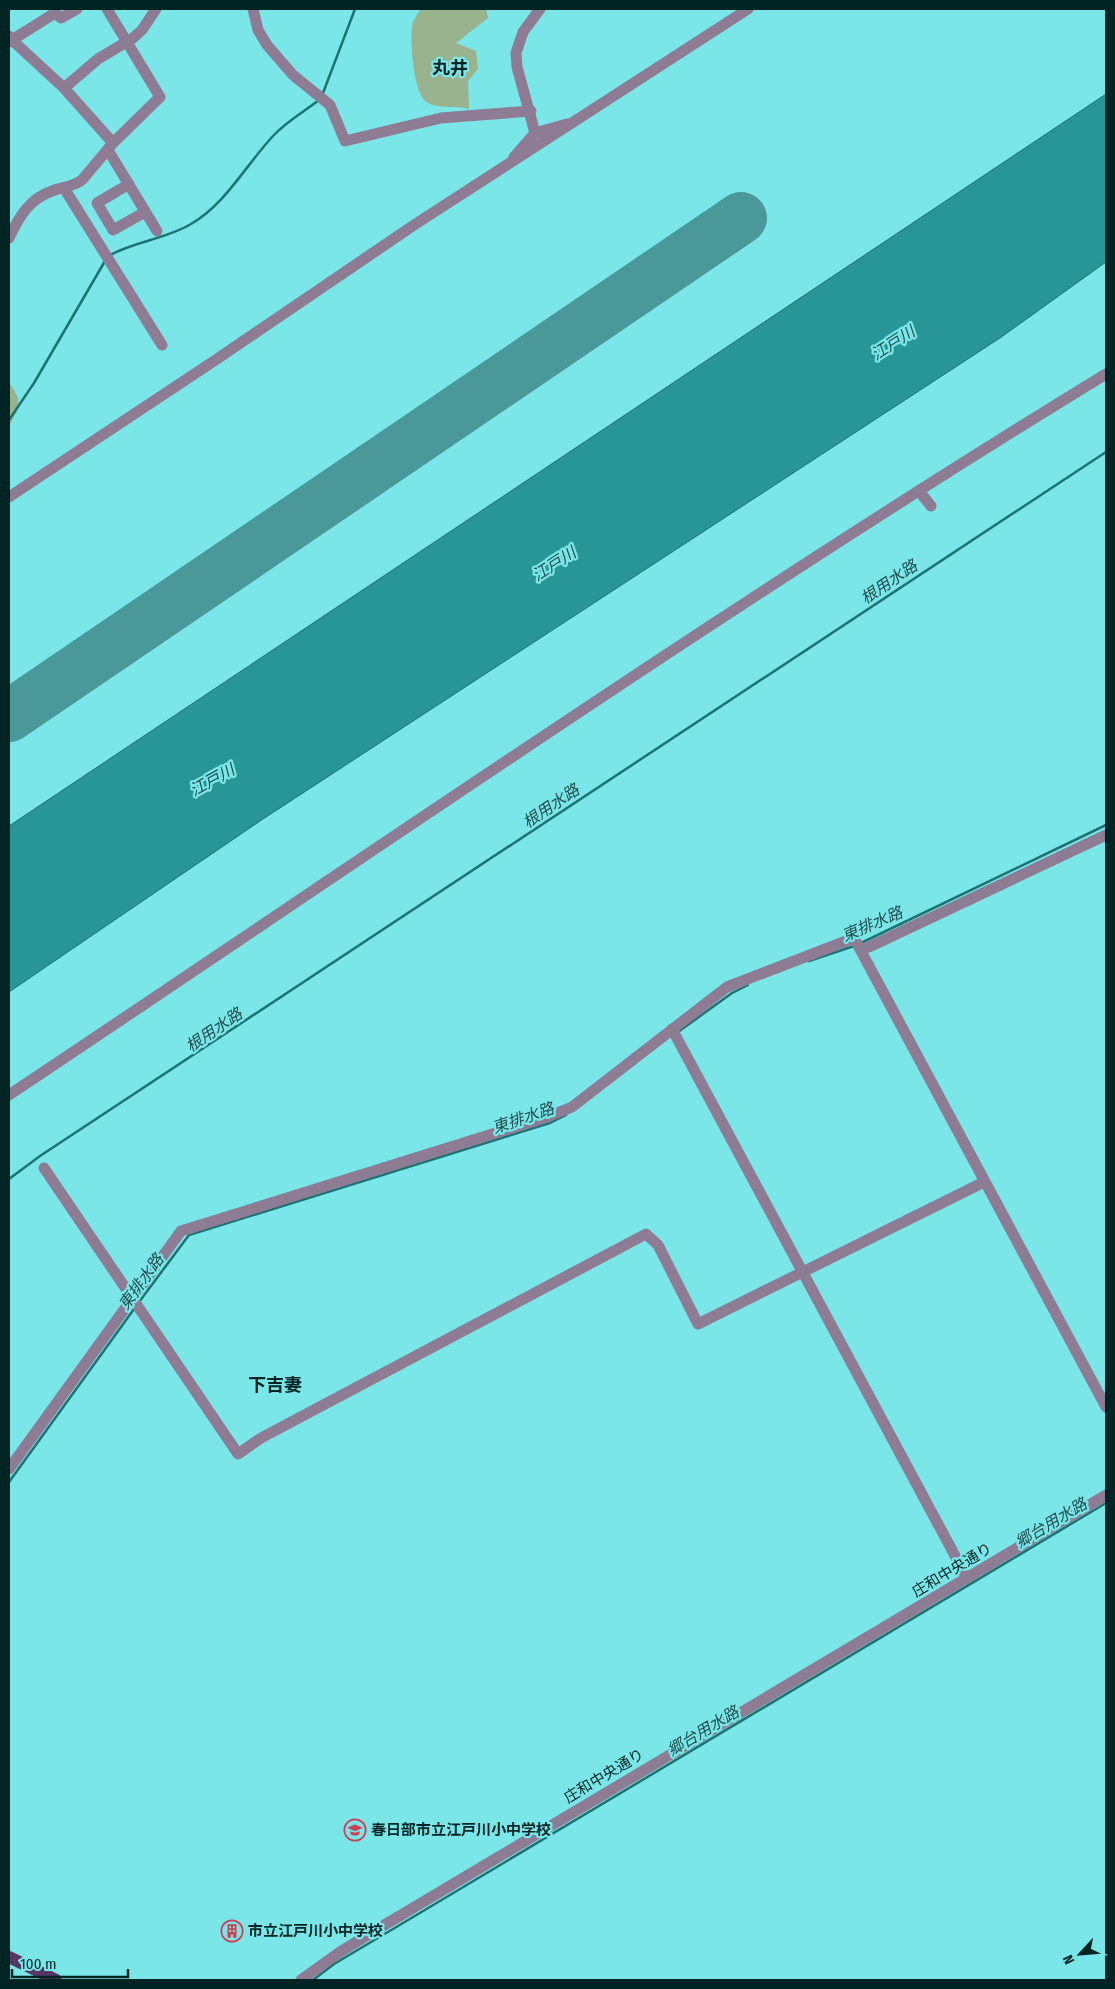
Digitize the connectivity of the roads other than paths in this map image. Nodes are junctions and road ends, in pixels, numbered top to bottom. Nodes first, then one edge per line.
1 (77, 9) edge
2 (107, 9) edge
3 (156, 9) edge
4 (253, 9) edge
5 (540, 9) edge
6 (748, 9) edge
7 (10, 39) edge
8 (126, 42) junction
9 (64, 88) junction
10 (531, 111) junction
11 (574, 123) junction
12 (535, 134) junction
13 (110, 147) junction
14 (512, 162) junction
15 (129, 184) junction
16 (64, 188) junction
17 (146, 212) junction
18 (157, 231) dead end
19 (9, 238) edge
20 (162, 345) dead end
21 (1106, 374) edge
22 (919, 491) junction
23 (9, 497) edge
24 (930, 506) dead end
25 (1106, 835) edge
26 (859, 945) junction
27 (672, 1029) junction
28 (9, 1095) edge
29 (44, 1168) dead end
30 (984, 1182) junction
31 (802, 1272) junction
32 (132, 1299) junction
33 (1106, 1407) edge
34 (9, 1469) edge
35 (1106, 1495) edge
36 (967, 1578) junction
37 (9, 1957) edge
38 (56, 1980) edge
39 (301, 1980) edge

1 - 7 street
2 - 8 street
3 - 8 street
4 - 10 street
5 - 10 street
6 - 11 street
7 - 9 street
8 - 9 street
8 - 13 street
9 - 13 street
10 - 12 street
11 - 12 street
11 - 14 street
12 - 14 street
13 - 15 street
13 - 16 street
14 - 23 street
15 - 17 street
15 - 17 street
16 - 19 street
16 - 20 street
17 - 18 street
21 - 22 street
22 - 24 street
22 - 28 street
25 - 26 street
26 - 27 street
26 - 30 street
27 - 31 street
27 - 32 street
29 - 32 street
30 - 31 street
30 - 33 street
31 - 32 street
31 - 36 street
32 - 34 street
35 - 36 street, 庄和中央通り
36 - 39 street, 庄和中央通り
37 - 38 main road

